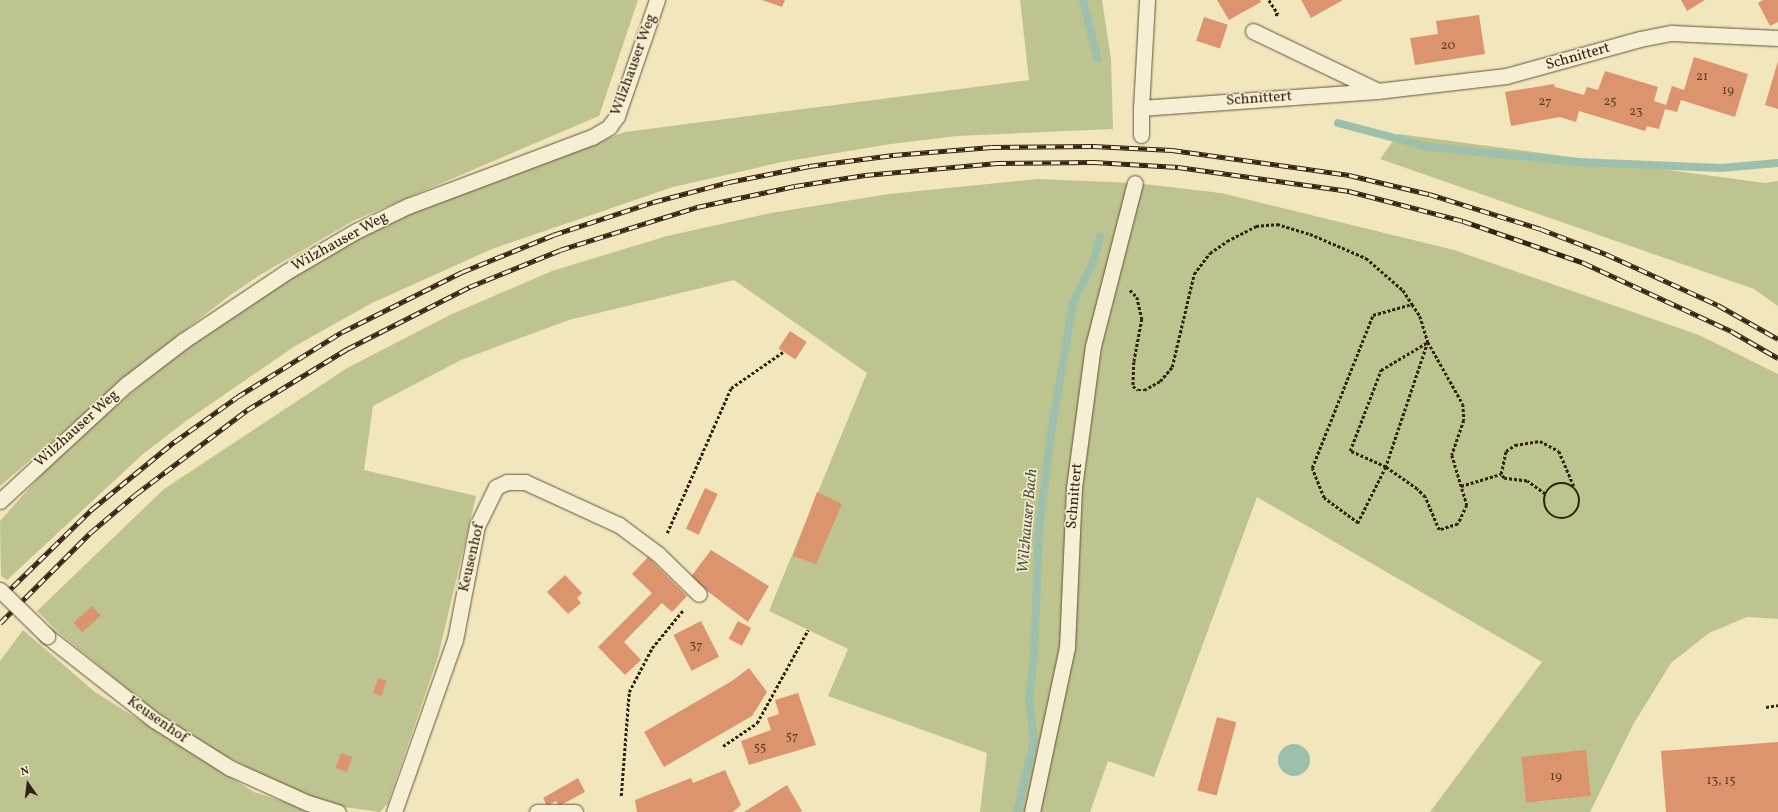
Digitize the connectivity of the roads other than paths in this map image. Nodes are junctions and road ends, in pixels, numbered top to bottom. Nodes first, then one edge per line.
1 (657, 0) edge
2 (1147, 0) edge
3 (1253, 31) dead end
4 (1778, 38) edge
5 (1377, 90) junction
6 (1142, 108) junction
7 (1141, 135) dead end
8 (1135, 183) dead end
9 (0, 501) edge
10 (0, 590) edge
11 (699, 594) road end
12 (338, 812) edge
13 (394, 812) edge
14 (537, 812) edge
15 (576, 812) edge
16 (1032, 812) edge

1 - 9 lane, Wilzhauser Weg
2 - 6 lane
3 - 5 lane
4 - 5 lane, Schnittert
5 - 6 lane, Schnittert
6 - 7 lane
8 - 16 lane, Schnittert
10 - 12 lane, Keusenhof, bridge
11 - 13 lane, Keusenhof
14 - 15 lane

